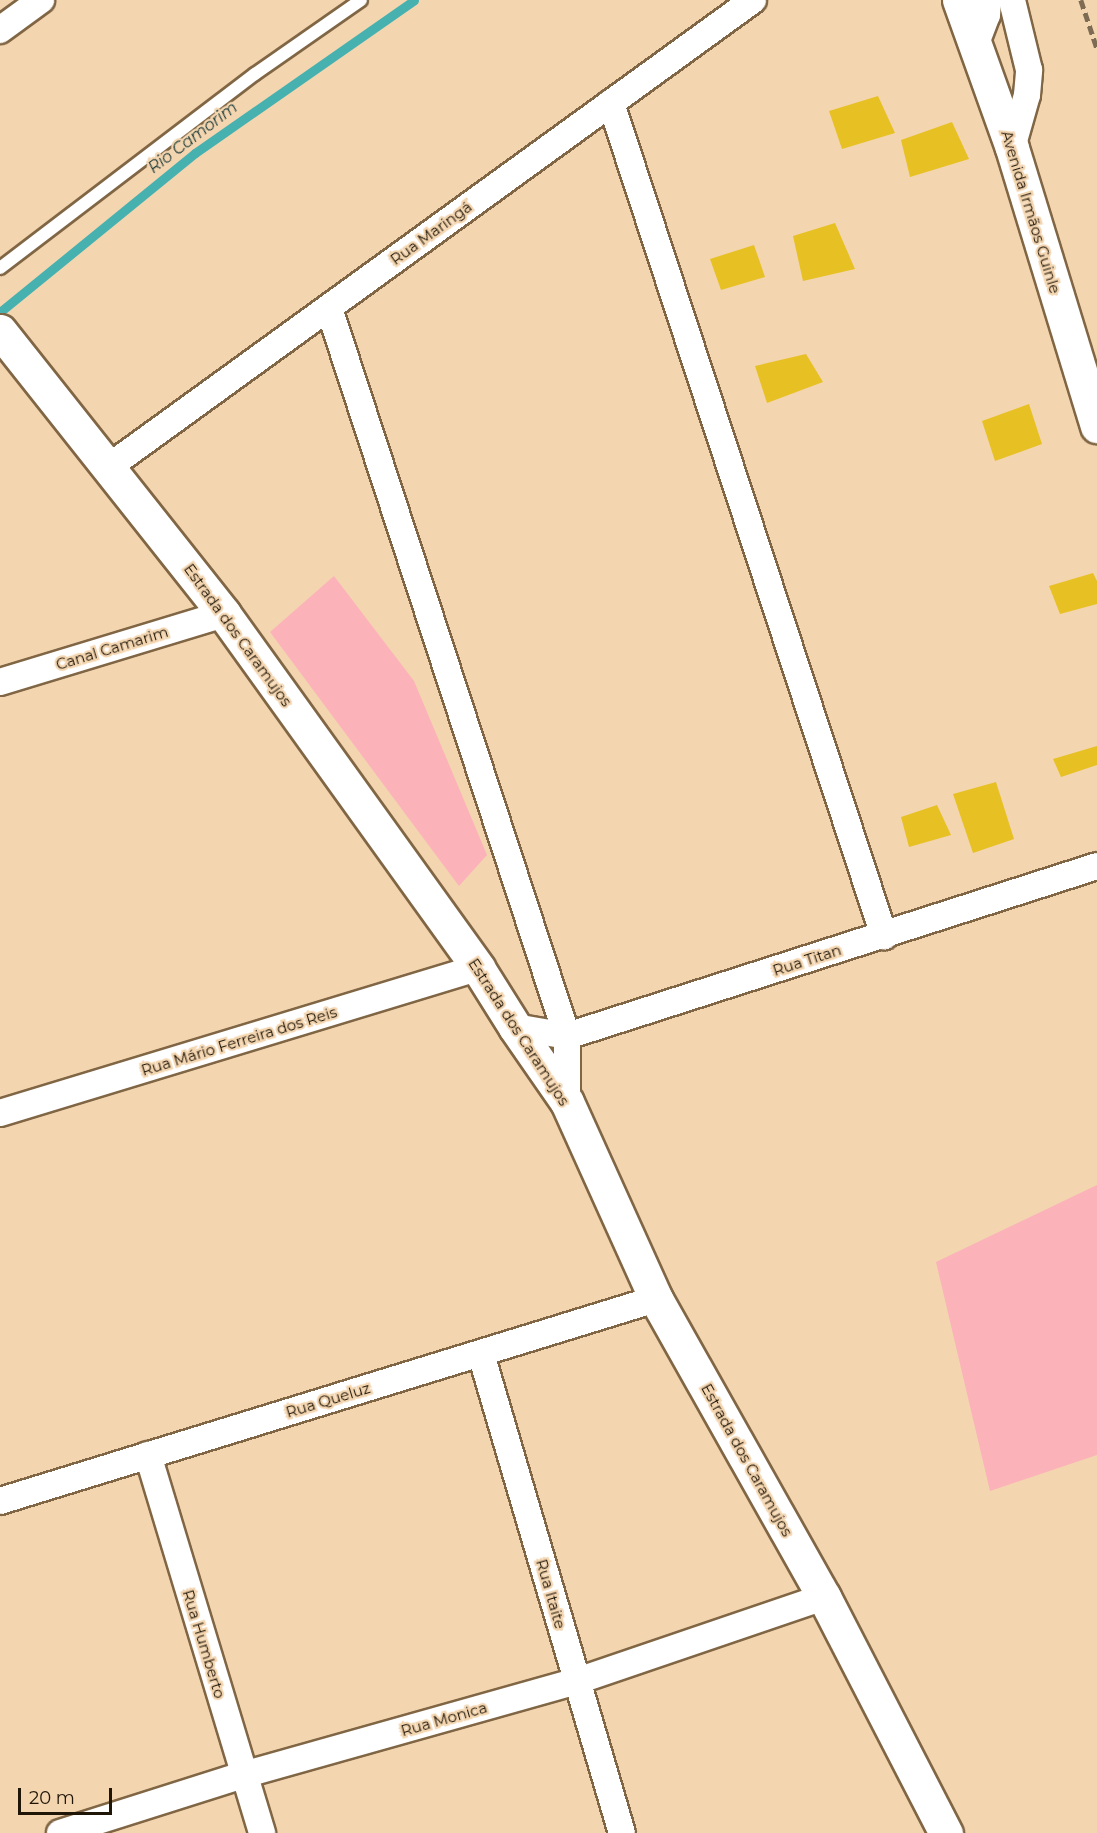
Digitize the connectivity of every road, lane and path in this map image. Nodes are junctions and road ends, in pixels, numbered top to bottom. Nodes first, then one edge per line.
1 (41, 0) edge
2 (361, 0) edge
3 (753, 0) edge
4 (959, 0) edge
5 (988, 0) edge
6 (1012, 0) edge
7 (0, 30) edge
8 (975, 46) junction
9 (611, 103) junction
10 (1012, 148) junction
11 (0, 268) edge
12 (329, 308) junction
13 (0, 331) edge
14 (1097, 426) edge
15 (110, 466) junction
16 (224, 614) junction
17 (0, 682) edge
18 (1097, 866) edge
19 (884, 936) junction
20 (478, 968) junction
21 (514, 1027) junction
22 (567, 1035) junction
23 (567, 1102) junction
24 (0, 1113) edge
25 (656, 1299) junction
26 (481, 1354) junction
27 (148, 1455) junction
28 (0, 1501) edge
29 (824, 1596) junction
30 (577, 1681) junction
31 (243, 1775) junction
32 (60, 1833) edge
33 (262, 1833) edge
34 (622, 1833) edge
35 (946, 1833) edge

1 - 7 street
2 - 11 lane
3 - 9 street, Rua Maringá
4 - 8 street, Avenida Irmãos Guinle
5 - 8 street
6 - 10 street
8 - 10 street, Avenida Irmãos Guinle
9 - 12 street, Rua Maringá
9 - 19 street
10 - 14 street, Avenida Irmãos Guinle
12 - 15 street, Rua Maringá
12 - 22 street
13 - 15 street, Estrada dos Caramujos
15 - 16 street, Estrada dos Caramujos
16 - 17 street, Canal Camarim
16 - 20 street, Estrada dos Caramujos
18 - 19 street, Rua Titan
19 - 22 street, Rua Titan
20 - 21 street, Estrada dos Caramujos
20 - 24 street, Rua Mário Ferreira dos Reis
21 - 22 street, Rua Titan
21 - 23 street, Estrada dos Caramujos
22 - 23 street
23 - 25 street, Estrada dos Caramujos
25 - 26 street, Rua Queluz
25 - 29 street, Estrada dos Caramujos
26 - 27 street, Rua Queluz
26 - 30 street, Rua Itaite
27 - 28 street, Rua Queluz
27 - 31 street, Rua Humberto
29 - 30 street, Rua Monica
29 - 35 street, Estrada dos Caramujos
30 - 31 street, Rua Monica
30 - 34 street, Rua Itaite
31 - 32 street, Rua Monica
31 - 33 street, Rua Humberto

